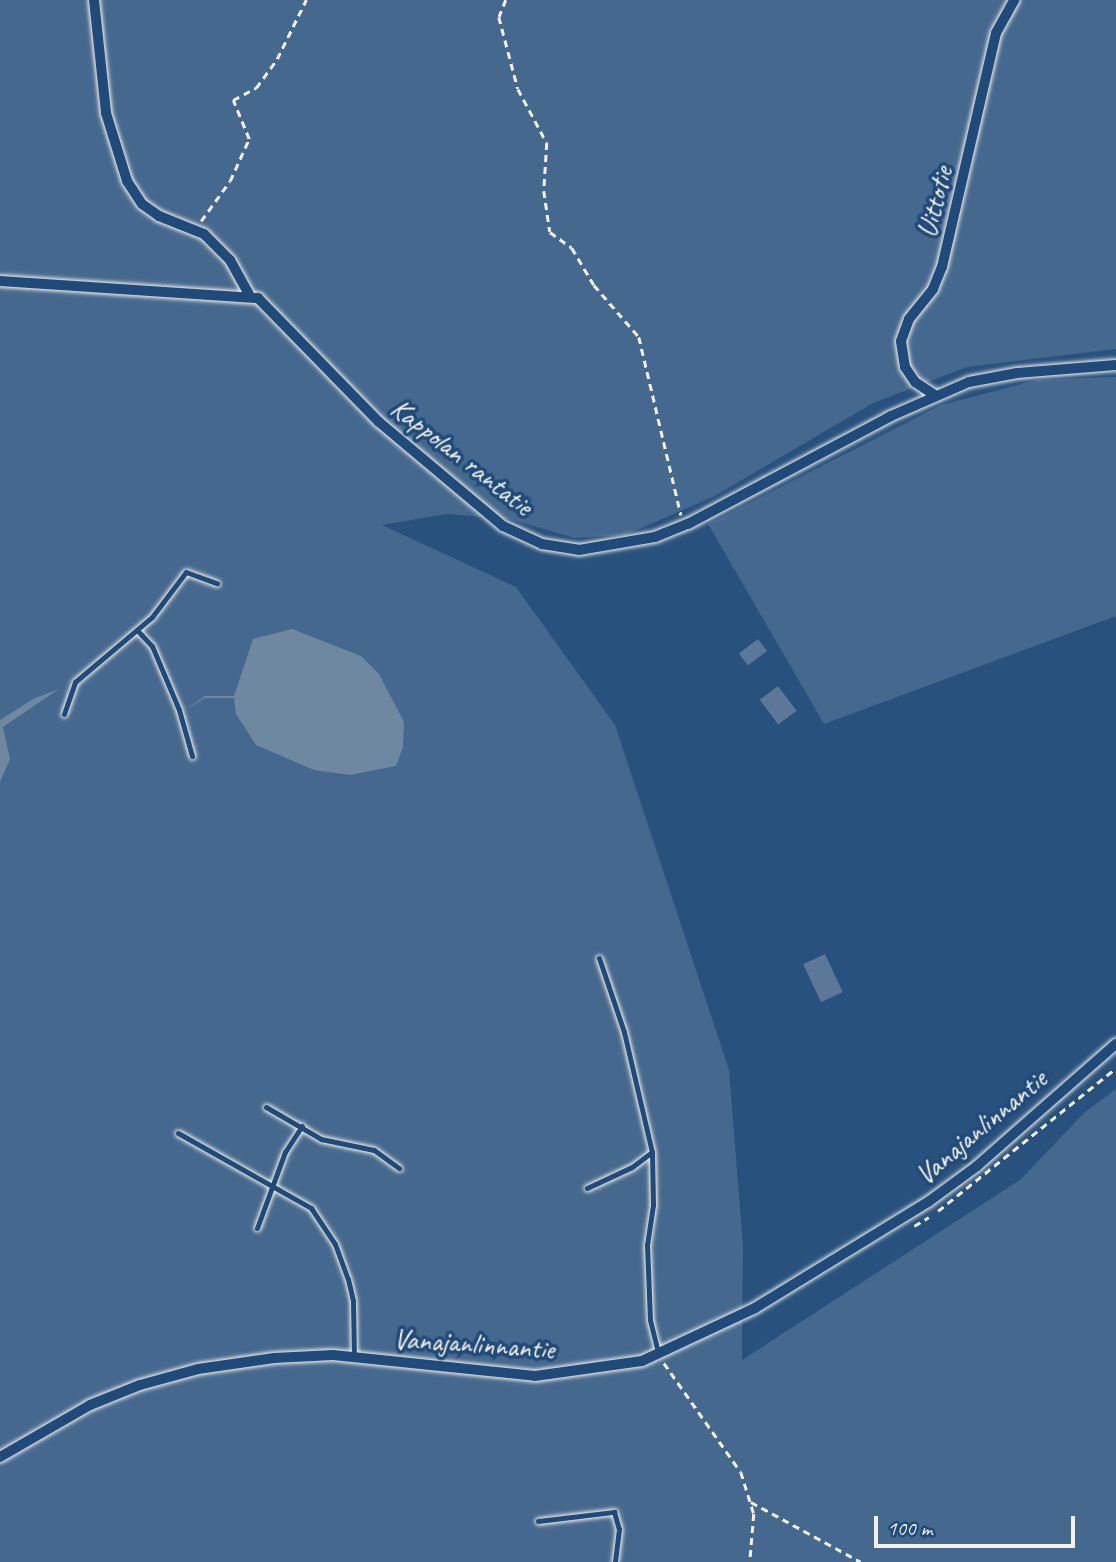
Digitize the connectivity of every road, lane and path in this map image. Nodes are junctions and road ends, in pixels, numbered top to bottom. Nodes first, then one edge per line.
1 (94, 0) edge
2 (306, 0) edge
3 (506, 0) edge
4 (1014, 0) edge
5 (195, 229) junction
6 (0, 281) edge
7 (248, 294) junction
8 (1116, 365) edge
9 (936, 396) junction
10 (683, 525) junction
11 (217, 583) dead end
12 (137, 629) junction
13 (64, 714) dead end
14 (192, 756) dead end
15 (599, 958) dead end
16 (1116, 1044) edge
17 (1116, 1068) edge
18 (265, 1107) dead end
19 (302, 1126) junction
20 (178, 1133) dead end
21 (652, 1152) junction
22 (399, 1168) dead end
23 (273, 1185) junction
24 (587, 1188) dead end
25 (257, 1228) dead end
26 (906, 1230) dead end
27 (672, 1356) dead end
28 (354, 1357) junction
29 (660, 1357) junction
30 (0, 1457) edge
31 (750, 1501) junction
32 (538, 1521) dead end
33 (615, 1562) edge
34 (750, 1562) edge
35 (861, 1562) edge

1 - 5 street
2 - 5 path
3 - 10 path
4 - 9 street, Uittotie
5 - 7 street
6 - 7 street
7 - 10 street, Kappolan rantatie
8 - 9 street, Kappolan rantatie
9 - 10 street, Kappolan rantatie
11 - 12 lane
12 - 13 lane
12 - 14 lane
15 - 21 lane
16 - 29 street, Vanajanlinnantie
17 - 26 path
18 - 19 lane
19 - 22 lane
19 - 23 lane
20 - 23 lane
21 - 24 lane
21 - 29 lane
23 - 25 lane
23 - 28 lane
27 - 29 path
28 - 29 street, Vanajanlinnantie
28 - 30 street, Vanajanlinnantie
29 - 31 path
31 - 34 path
31 - 35 path
32 - 33 lane

